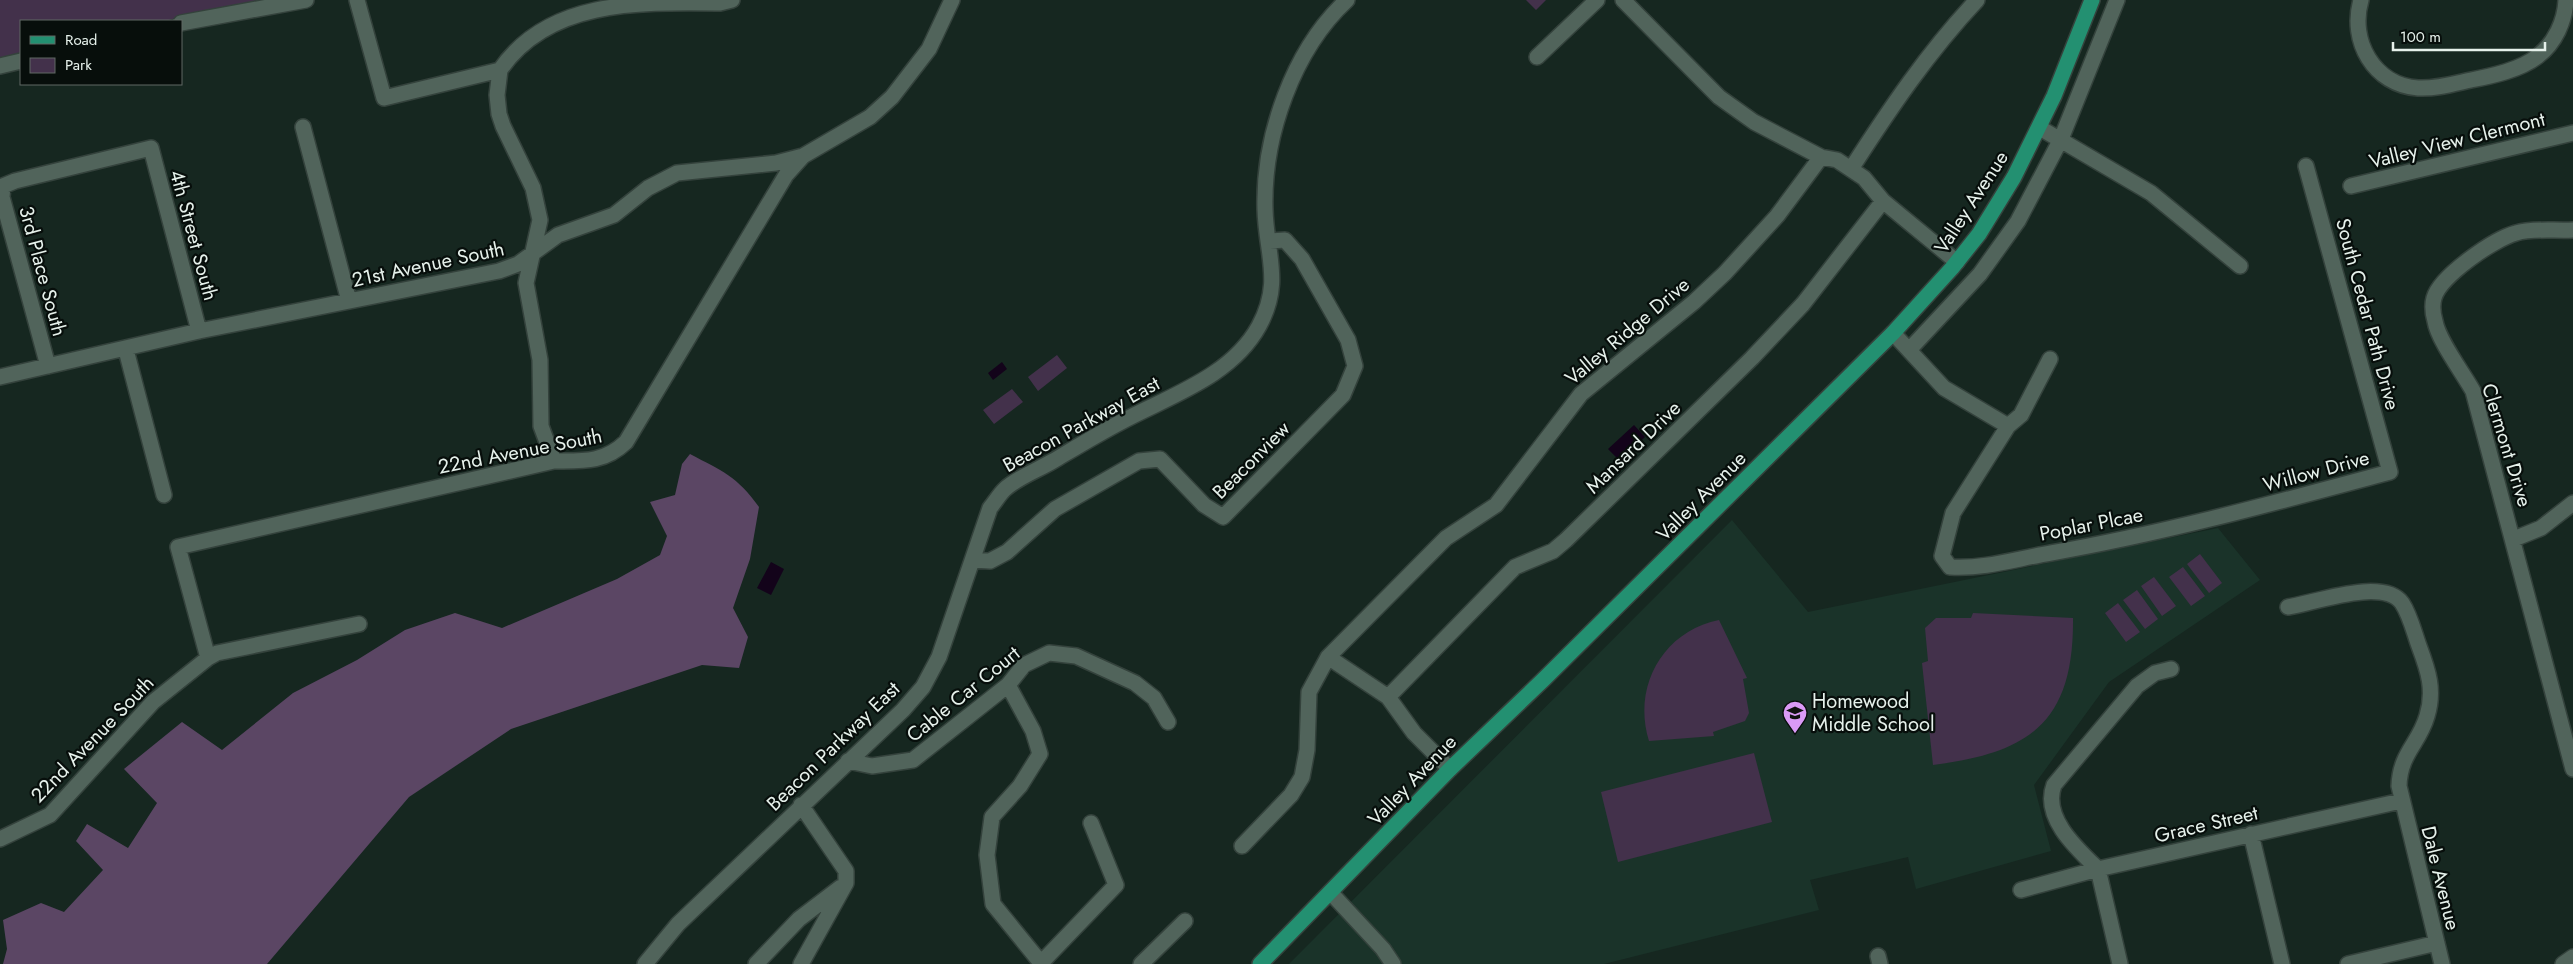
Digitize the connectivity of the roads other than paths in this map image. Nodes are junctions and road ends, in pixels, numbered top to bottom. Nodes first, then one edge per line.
1 (306, 0) edge
2 (357, 0) edge
3 (732, 0) edge
4 (952, 0) edge
5 (1347, 0) edge
6 (1597, 0) edge
7 (1622, 0) edge
8 (1977, 0) edge
9 (2092, 0) edge
10 (2117, 0) edge
11 (2361, 0) edge
12 (2566, 0) edge
13 (182, 23) edge
14 (1537, 57) dead end
15 (20, 61) edge
16 (0, 66) edge
17 (500, 70) junction
18 (303, 127) dead end
19 (2040, 128) junction
20 (2573, 132) edge
21 (2061, 139) junction
22 (151, 148) joint
23 (803, 156) junction
24 (1821, 157) junction
25 (2306, 166) dead end
26 (1851, 169) junction
27 (2351, 186) dead end
28 (1883, 201) junction
29 (2573, 230) edge
30 (1269, 242) junction
31 (533, 253) junction
32 (1957, 262) junction
33 (2240, 266) dead end
34 (349, 301) junction
35 (199, 332) junction
36 (1893, 333) junction
37 (126, 350) junction
38 (1909, 350) junction
39 (2050, 359) dead end
40 (48, 366) junction
41 (0, 377) edge
42 (2008, 426) junction
43 (554, 461) junction
44 (2390, 472) joint
45 (164, 495) dead end
46 (2573, 503) edge
47 (2252, 509) joint
48 (2514, 539) junction
49 (973, 560) junction
50 (2288, 607) dead end
51 (359, 624) dead end
52 (208, 658) junction
53 (1328, 658) junction
54 (2171, 668) dead end
55 (1008, 685) junction
56 (1388, 697) junction
57 (1168, 722) dead end
58 (2571, 749) edge
59 (848, 761) junction
60 (1450, 769) junction
61 (2573, 769) edge
62 (2401, 801) junction
63 (801, 805) junction
64 (1091, 824) dead end
65 (2250, 834) junction
66 (0, 839) edge
67 (1242, 846) dead end
68 (2098, 869) junction
69 (846, 884) junction
70 (2022, 890) dead end
71 (1331, 893) junction
72 (1185, 921) dead end
73 (2437, 943) junction
74 (2573, 957) edge
75 (1042, 963) edge
76 (645, 964) edge
77 (756, 964) edge
78 (801, 964) edge
79 (1141, 964) edge
80 (1260, 964) edge
81 (1393, 964) edge
82 (2120, 964) edge
83 (2282, 964) edge
84 (2348, 964) edge
85 (2442, 964) edge
86 (2563, 964) edge

1 - 13 street
2 - 17 street
3 - 17 street
4 - 23 street, 21st Avenue South
5 - 30 street, Beacon Parkway East
6 - 14 street
7 - 24 street
8 - 26 street
9 - 19 main road, Valley Avenue
10 - 21 street
11 - 12 street
15 - 16 street
17 - 31 street
18 - 34 street
19 - 21 street
19 - 32 main road, Valley Avenue
20 - 27 street, Valley View Clermont
21 - 33 street
21 - 38 street
22 - 35 street, 4th Street South
22 - 40 street, 3rd Place South
23 - 31 street, 21st Avenue South
23 - 43 street, 22nd Avenue South
24 - 26 street
24 - 53 street, Valley Ridge Drive
25 - 44 street, South Cedar Path Drive
26 - 28 street
28 - 32 street
28 - 56 street, Mansard Drive
29 - 48 street, Clermont Drive
30 - 49 street, Beacon Parkway East
30 - 49 street, Beaconview
31 - 34 street, 21st Avenue South
31 - 43 street
32 - 36 main road, Valley Avenue
34 - 35 street, 21st Avenue South
35 - 37 street, 21st Avenue South
36 - 38 street
36 - 60 main road, Valley Avenue
37 - 40 street, 21st Avenue South
37 - 45 street
38 - 42 street
39 - 42 street
40 - 41 street, 21st Avenue South
42 - 47 street, Poplar Plcae
43 - 52 street, 22nd Avenue South
44 - 47 street, Willow Drive
46 - 48 street
48 - 58 street, Clermont Drive
49 - 59 street, Beacon Parkway East
50 - 62 street, Dale Avenue
51 - 52 street, 22nd Avenue South
52 - 66 street, 22nd Avenue South
53 - 56 street
53 - 67 street, Valley Ridge Drive
54 - 68 street
55 - 57 street, Cable Car Court
55 - 59 street, Cable Car Court
55 - 75 street
56 - 60 street
58 - 61 street, Clermont Drive
59 - 63 street, Beacon Parkway East
60 - 71 main road, Valley Avenue
62 - 65 street, Grace Street
62 - 73 street, Dale Avenue
63 - 69 street
63 - 76 street, Beacon Parkway East
64 - 75 street
65 - 68 street, Grace Street
65 - 83 street
68 - 70 street, Grace Street
68 - 82 street
69 - 77 street
69 - 78 street
71 - 80 main road, Valley Avenue
71 - 81 street
72 - 79 street
73 - 84 street
73 - 85 street, Dale Avenue
74 - 86 street

